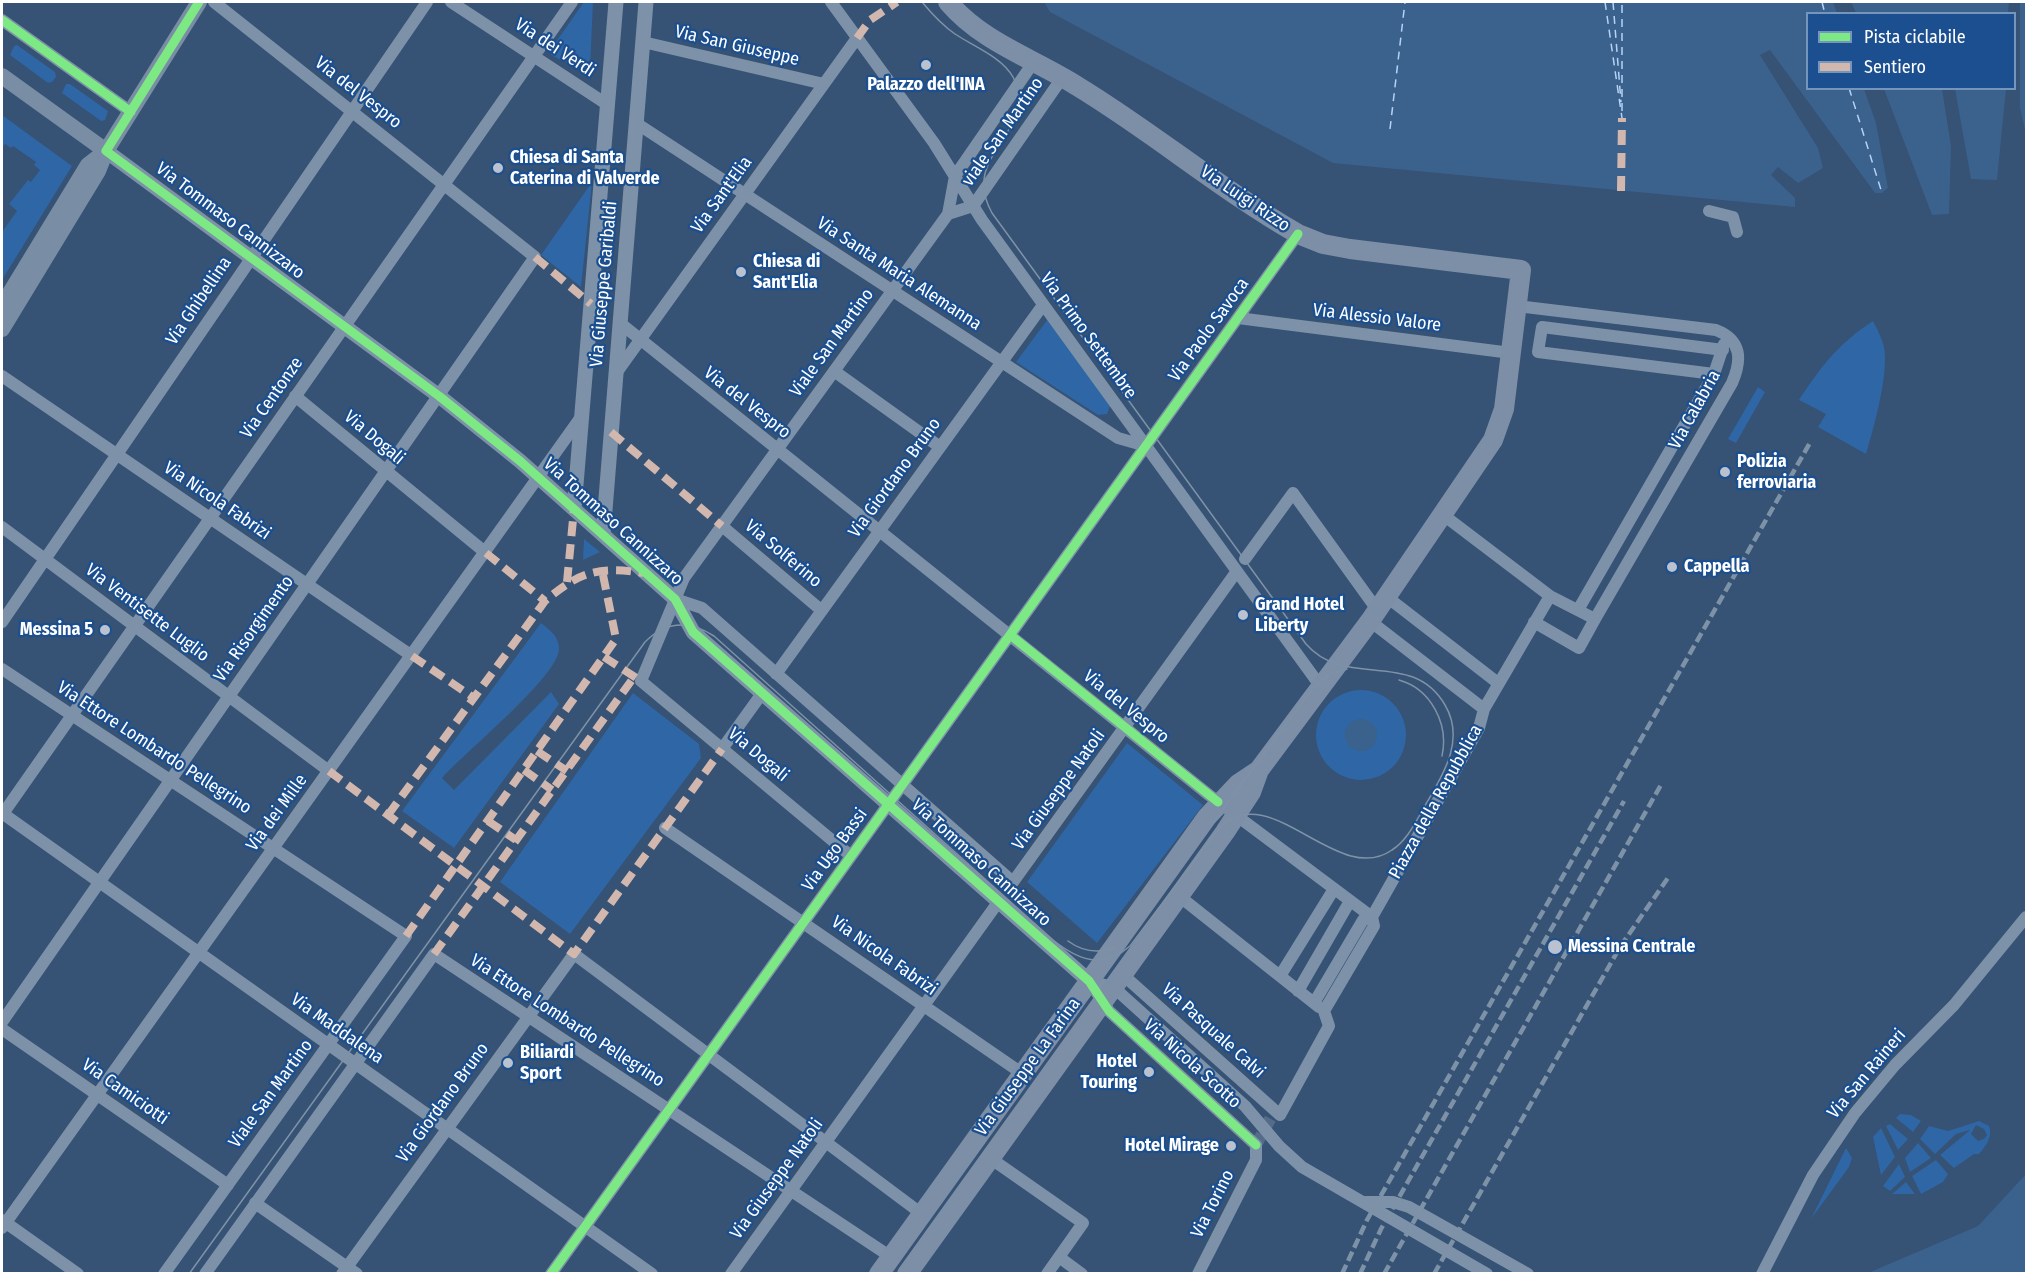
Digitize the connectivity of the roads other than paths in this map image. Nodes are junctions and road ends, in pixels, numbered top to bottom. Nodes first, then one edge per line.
1 (199, 2) edge
2 (214, 2) edge
3 (427, 2) edge
4 (451, 2) edge
5 (572, 2) edge
6 (616, 2) edge
7 (646, 2) edge
8 (831, 2) edge
9 (948, 2) edge
10 (2, 20) edge
11 (857, 38) junction
12 (643, 42) junction
13 (534, 56) junction
14 (1033, 63) junction
15 (2, 76) edge
16 (1062, 78) junction
17 (824, 84) junction
18 (608, 105) junction
19 (352, 111) junction
20 (131, 112) junction
21 (636, 123) junction
22 (106, 151) junction
23 (955, 176) junction
24 (444, 184) junction
25 (745, 194) junction
26 (973, 206) junction
27 (1708, 211) dead end
28 (948, 214) junction
29 (1737, 232) dead end
30 (1298, 234) junction
31 (252, 257) junction
32 (535, 257) joint
33 (892, 291) junction
34 (1043, 305) junction
35 (2, 306) edge
36 (1517, 306) junction
37 (1238, 318) junction
38 (620, 323) junction
39 (344, 326) junction
40 (2, 329) edge
41 (1726, 334) junction
42 (639, 340) junction
43 (1723, 350) junction
44 (1511, 353) junction
45 (1002, 362) junction
46 (834, 371) junction
47 (616, 374) junction
48 (1714, 374) junction
49 (2, 376) edge
50 (295, 396) junction
51 (439, 396) junction
52 (581, 417) junction
53 (1146, 446) junction
54 (940, 447) junction
55 (777, 449) junction
56 (117, 454) junction
57 (386, 471) junction
58 (539, 478) junction
59 (574, 509) junction
60 (1442, 514) junction
61 (210, 518) junction
62 (722, 526) junction
63 (2, 527) edge
64 (879, 531) junction
65 (603, 535) junction
66 (486, 553) junction
67 (45, 559) junction
68 (1245, 559) dead end
69 (1237, 571) junction
70 (307, 584) junction
71 (1550, 596) junction
72 (675, 599) junction
73 (821, 610) junction
74 (1378, 610) junction
75 (1578, 610) junction
76 (1595, 619) junction
77 (2, 622) edge
78 (1534, 622) junction
79 (134, 626) junction
80 (1010, 635) junction
81 (412, 656) junction
82 (2, 669) edge
83 (776, 674) junction
84 (641, 681) joint
85 (1498, 683) junction
86 (1321, 687) junction
87 (763, 692) junction
88 (229, 696) junction
89 (1484, 709) junction
90 (71, 715) junction
91 (1124, 727) junction
92 (722, 749) junction
93 (1259, 770) junction
94 (329, 771) junction
95 (170, 780) junction
96 (903, 784) junction
97 (1218, 802) junction
98 (889, 803) junction
99 (2, 814) edge
100 (1236, 815) junction
101 (665, 828) dead end
102 (274, 849) junction
103 (851, 856) junction
104 (99, 882) junction
105 (1013, 882) joint
106 (1334, 889) junction
107 (1179, 896) junction
108 (999, 901) junction
109 (1350, 901) junction
110 (1372, 917) junction
111 (2026, 917) edge
112 (803, 923) junction
113 (406, 936) joint
114 (199, 953) junction
115 (1280, 976) junction
116 (1089, 981) junction
117 (1112, 988) junction
118 (1298, 991) junction
119 (1314, 1003) junction
120 (924, 1006) junction
121 (1324, 1011) junction
122 (528, 1017) junction
123 (2, 1022) edge
124 (2, 1029) edge
125 (328, 1045) junction
126 (708, 1055) junction
127 (356, 1064) junction
128 (1023, 1074) junction
129 (97, 1094) junction
130 (669, 1110) junction
131 (447, 1129) junction
132 (825, 1142) junction
133 (1256, 1148) joint
134 (990, 1158) junction
135 (228, 1185) junction
136 (791, 1190) junction
137 (1359, 1200) junction
138 (255, 1203) junction
139 (922, 1214) junction
140 (3, 1224) edge
141 (585, 1226) junction
142 (891, 1257) junction
143 (1059, 1257) junction
144 (349, 1271) edge
145 (78, 1274) edge
146 (164, 1274) edge
147 (205, 1274) edge
148 (551, 1274) edge
149 (652, 1274) edge
150 (731, 1274) edge
151 (879, 1274) edge
152 (907, 1274) edge
153 (1047, 1274) edge
154 (1082, 1274) edge
155 (1198, 1274) edge
156 (1486, 1274) edge
157 (1528, 1274) edge
158 (1762, 1274) edge

1 - 20 main road
2 - 19 street, Via del Vespro
3 - 19 street, Via Ghibellina
4 - 13 street, Via dei Verdi
5 - 13 street, Via Centonze
6 - 18 street, Via Giuseppe Garibaldi
7 - 12 street, Via Giuseppe Garibaldi
8 - 11 street, Via Primo Settembre
9 - 14 main road, Via Luigi Rizzo
10 - 20 street
11 - 17 street, Via Sant'Elia
11 - 23 street, Via Primo Settembre
12 - 17 street, Via San Giuseppe
12 - 21 street, Via Giuseppe Garibaldi
13 - 18 street, Via dei Verdi
13 - 24 street, Via Centonze
14 - 16 main road, Via Luigi Rizzo
14 - 23 street
15 - 22 main road, Via Tommaso Cannizzaro
16 - 26 street, viale San Martino
16 - 30 main road, Via Luigi Rizzo
17 - 25 street, Via Sant'Elia
18 - 52 street, Via Giuseppe Garibaldi
19 - 24 street, Via del Vespro
19 - 31 street, Via Ghibellina
20 - 22 main road
21 - 25 street, Via Santa Maria Alemanna
21 - 38 street, Via Giuseppe Garibaldi
22 - 31 street, Via Tommaso Cannizzaro
22 - 35 main road
22 - 40 main road
23 - 26 street, Via Primo Settembre
23 - 28 street
24 - 32 street, Via del Vespro
24 - 39 street, Via Centonze
25 - 33 street, Via Santa Maria Alemanna
25 - 42 street, Via Sant'Elia
26 - 28 street
26 - 34 street, Via Primo Settembre
27 - 29 street
28 - 33 street, Viale San Martino
30 - 36 main road, Via Luigi Rizzo
30 - 37 street, Via Paolo Savoca
31 - 39 street, Via Tommaso Cannizzaro
31 - 56 street, Via Ghibellina
32 - 51 street, Via Risorgimento
33 - 45 street, Via Santa Maria Alemanna
33 - 46 street, Viale San Martino
34 - 45 street, Via Giordano Bruno
34 - 53 street, Via Primo Settembre
36 - 41 street
36 - 44 main road
37 - 44 street, Via Alessio Valore
37 - 53 street, Via Paolo Savoca
38 - 42 street, Via del Vespro
38 - 47 street, Via Giuseppe Garibaldi
39 - 50 street, Via Centonze
39 - 51 street, Via Tommaso Cannizzaro
41 - 43 street, Via Calabria
41 - 76 street, Via Calabria
42 - 47 street, Via Sant'Elia
42 - 55 street, Via del Vespro
43 - 48 street, Via Calabria
43 - 48 street
44 - 60 main road
45 - 53 street, Via Santa Maria Alemanna
45 - 54 street, Via Giordano Bruno
46 - 54 street
46 - 55 street, Viale San Martino
47 - 65 street, Via Giuseppe Garibaldi
48 - 75 street, Via Calabria
49 - 56 street, Via Nicola Fabrizi
50 - 57 street, Via Dogali
50 - 61 street, Via Centonze
51 - 57 street, Via Risorgimento
51 - 58 street, Via Tommaso Cannizzaro
52 - 58 street, Via dei Mille
52 - 59 street, Via Giuseppe Garibaldi
53 - 69 street, Via Primo Settembre
53 - 80 street, Via Ugo Bassi
54 - 64 street, Via Giordano Bruno
55 - 62 street, Viale San Martino
55 - 64 street, Via del Vespro
56 - 61 street, Via Nicola Fabrizi
56 - 67 street, Via Ghibellina
57 - 66 street, Via Dogali
57 - 70 street, Via Risorgimento
58 - 59 street, Via Tommaso Cannizzaro
58 - 66 street, Via dei Mille
59 - 65 street, Via Tommaso Cannizzaro
60 - 71 street
60 - 74 main road
61 - 70 street, Via Nicola Fabrizi
61 - 79 street, Via Centonze
62 - 72 street, Viale San Martino
62 - 73 street, Via Solferino
63 - 67 street, Via Ventisette Luglio
64 - 73 street, Via Giordano Bruno
64 - 80 street, Via del Vespro
65 - 72 street, Via Tommaso Cannizzaro
66 - 81 street, Via dei Mille
67 - 77 street, Via Ghibellina
67 - 79 street, Via Ventisette Luglio
68 - 74 street
69 - 86 street, Via Primo Settembre
69 - 91 street, Via Giuseppe Natoli
70 - 81 street, Via Nicola Fabrizi
70 - 88 street, Via Risorgimento
71 - 75 street
71 - 78 street
72 - 83 street, Via Tommaso Cannizzaro
72 - 84 street, Viale San Martino
72 - 87 street, Via Tommaso Cannizzaro
73 - 83 street, Via Giordano Bruno
74 - 85 street
74 - 86 main road
74 - 89 street
75 - 76 street
76 - 78 street, Via Calabria
78 - 85 street
79 - 88 street, Via Ventisette Luglio
79 - 90 street, Via Centonze
80 - 91 street, Via del Vespro
80 - 96 street, Via Ugo Bassi
81 - 94 street, Via dei Mille
82 - 90 street, Via Ettore Lombardo Pellegrino
83 - 96 street, Via Tommaso Cannizzaro
84 - 92 street, Via Dogali
85 - 89 street, Piazza della Repubblica
86 - 93 main road
87 - 92 street
87 - 98 street, Via Tommaso Cannizzaro
88 - 94 street, Via Ventisette Luglio
88 - 95 street, Via Risorgimento
89 - 110 street, Piazza della Repubblica
90 - 95 street, Via Ettore Lombardo Pellegrino
90 - 99 street, Via Centonze
91 - 97 street, Via del Vespro
91 - 105 street, Via Giuseppe Natoli
92 - 103 street, Via Dogali
93 - 97 main road, Via Giuseppe La Farina
93 - 100 main road, Via Giuseppe La Farina
94 - 102 street, Via dei Mille
95 - 102 street, Via Ettore Lombardo Pellegrino
95 - 104 street, Via Risorgimento
96 - 98 street, Via Ugo Bassi
96 - 105 street, Via Tommaso Cannizzaro
97 - 100 street
97 - 116 main road, Via Giuseppe La Farina
98 - 103 street, Via Ugo Bassi
98 - 108 street, Via Tommaso Cannizzaro
99 - 104 street, Via Maddalena
100 - 106 street
100 - 107 main road, Via Giuseppe La Farina
101 - 112 street, Via Nicola Fabrizi
102 - 113 street, Via Ettore Lombardo Pellegrino
102 - 114 street, Via dei Mille
103 - 112 street, Via Ugo Bassi
104 - 114 street, Via Maddalena
104 - 123 street, Via Risorgimento
106 - 109 street
106 - 115 street
107 - 115 street
107 - 117 main road, Via Giuseppe La Farina
108 - 116 street, Via Tommaso Cannizzaro
108 - 120 street, Via Giuseppe Natoli
109 - 110 street
109 - 118 street
110 - 119 street, Piazza della Repubblica
110 - 121 street
111 - 158 street, Via San Raineri
112 - 120 street, Via Nicola Fabrizi
112 - 126 street, Via Ugo Bassi
113 - 125 street, Viale San Martino
114 - 125 street, Via Maddalena
114 - 129 street, Via dei Mille
115 - 118 street
116 - 117 street
116 - 117 street
116 - 128 main road, Via Giuseppe La Farina
117 - 121 street, Via Pasquale Calvi
117 - 133 street, Via Nicola Scotto
117 - 134 main road, Via Giuseppe La Farina
117 - 137 street
118 - 119 street
119 - 121 street
120 - 128 street, Via Nicola Fabrizi
120 - 132 street, Via Giuseppe Natoli
122 - 126 street, Via Giordano Bruno
122 - 127 street, Via Ettore Lombardo Pellegrino
122 - 130 street, Via Ettore Lombardo Pellegrino
122 - 131 street, Via Giordano Bruno
124 - 129 street, Via Camiciotti
125 - 127 street, Via Maddalena
125 - 135 street, Viale San Martino
126 - 130 street, Via Ugo Bassi
126 - 132 street
127 - 131 street, Via Maddalena
127 - 138 street
128 - 139 main road, Via Giuseppe La Farina
129 - 135 street, Via Camiciotti
129 - 140 street, Via dei Mille
130 - 136 street, Via Ettore Lombardo Pellegrino
130 - 141 street, Via Ugo Bassi
131 - 141 street, Via Maddalena
131 - 144 street, Via Giordano Bruno
132 - 136 street, Via Giuseppe Natoli
132 - 139 street
133 - 155 street, Via Torino
134 - 143 street
134 - 152 main road, Via Giuseppe La Farina
135 - 146 street, Viale San Martino
136 - 142 street, Via Ettore Lombardo Pellegrino
136 - 150 street, Via Giuseppe Natoli
137 - 156 street
137 - 157 street
138 - 144 street
138 - 147 street
139 - 142 main road, Via Giuseppe La Farina
140 - 145 street
141 - 148 street, Via Ugo Bassi
141 - 149 street, Via Maddalena
142 - 151 main road, Via Giuseppe La Farina
143 - 153 street
143 - 154 street

